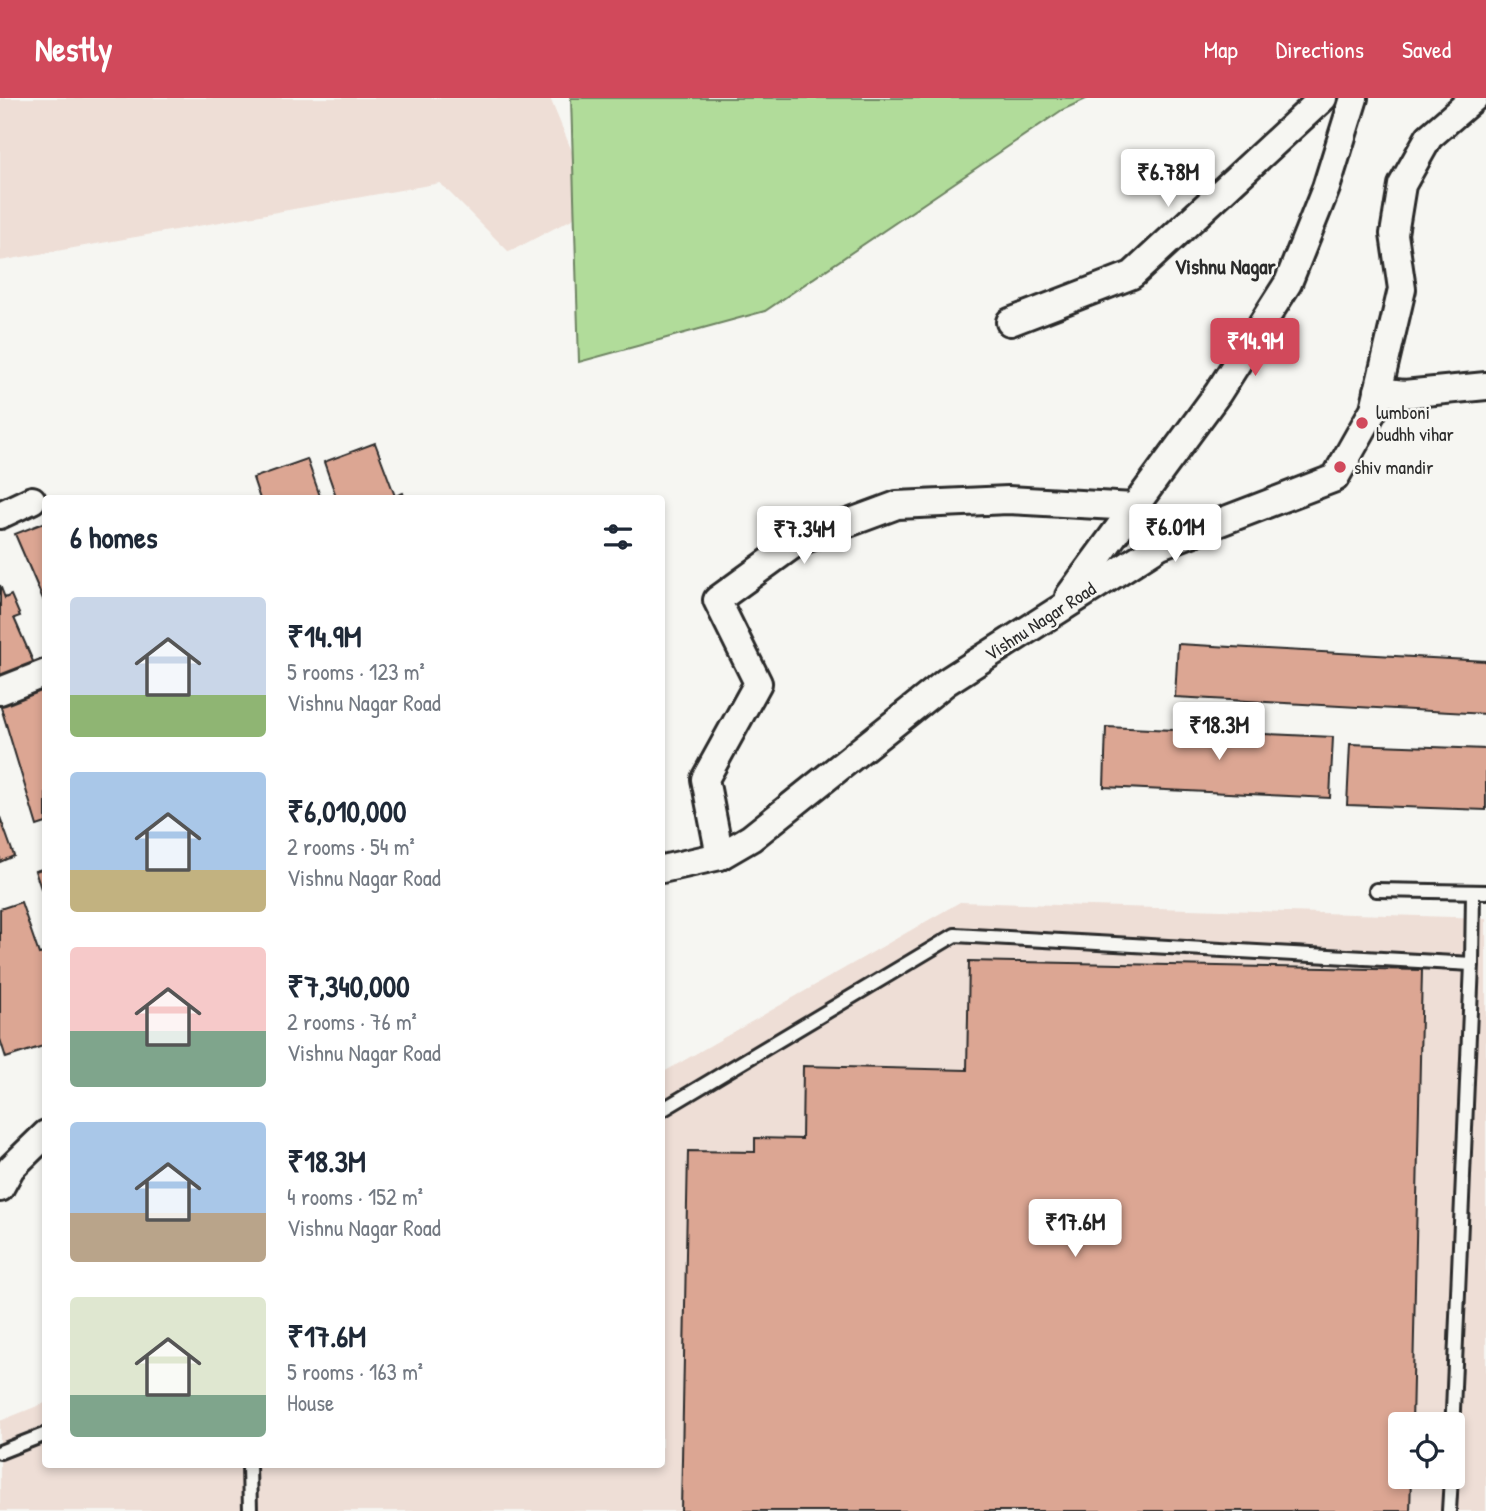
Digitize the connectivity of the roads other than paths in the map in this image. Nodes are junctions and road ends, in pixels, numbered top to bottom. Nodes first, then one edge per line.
1 (1323, 98) edge
2 (1354, 98) edge
3 (1474, 98) edge
4 (1010, 321) dead end
5 (1486, 386) edge
6 (1378, 391) junction
7 (32, 500) dead end
8 (1134, 507) junction
9 (0, 515) edge
10 (1059, 609) junction
11 (42, 675) edge
12 (0, 691) edge
13 (720, 856) junction
14 (665, 868) edge
15 (1376, 890) dead end
16 (1479, 892) edge
17 (1472, 964) junction
18 (665, 1108) edge
19 (42, 1139) edge
20 (0, 1188) edge
21 (1453, 1412) edge
22 (42, 1436) edge
23 (0, 1452) edge
24 (249, 1468) edge
25 (1450, 1489) edge
26 (250, 1511) edge
27 (1449, 1511) edge

1 - 4 street
2 - 8 street
3 - 6 street, Vishnu Nagar Road
5 - 6 street
6 - 10 street, Vishnu Nagar Road
7 - 9 street
8 - 10 street
8 - 13 street
10 - 13 street, Vishnu Nagar Road
11 - 12 street
13 - 14 street, Vishnu Nagar Road
15 - 16 lane
16 - 17 lane
17 - 18 lane
17 - 21 lane
19 - 20 street
22 - 23 lane
24 - 26 lane
25 - 27 lane

